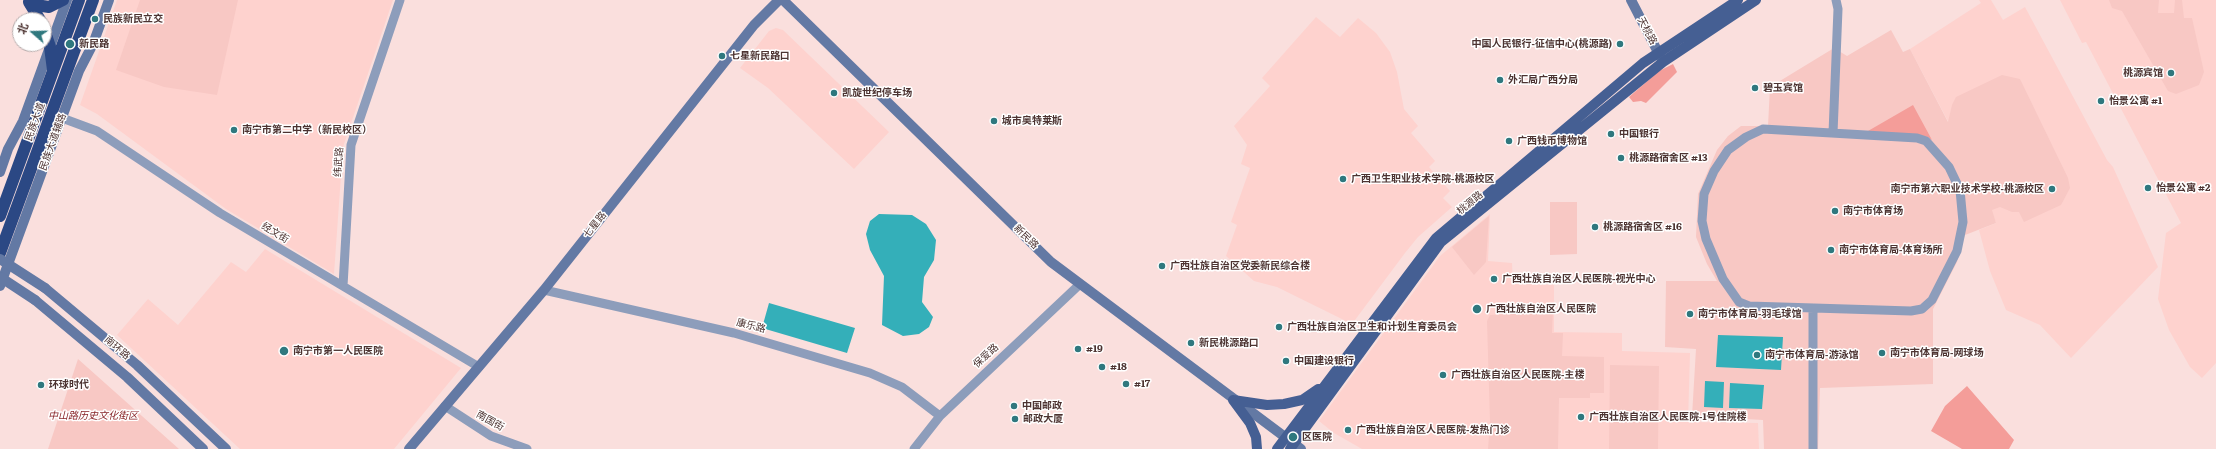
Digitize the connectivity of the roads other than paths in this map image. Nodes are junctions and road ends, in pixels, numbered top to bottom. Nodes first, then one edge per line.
1 (63, 0) edge
2 (67, 0) edge
3 (79, 0) edge
4 (93, 0) edge
5 (109, 0) edge
6 (400, 0) edge
7 (779, 0) edge
8 (783, 0) edge
9 (1631, 0) edge
10 (1738, 0) edge
11 (1756, 0) edge
12 (1836, 0) edge
13 (28, 2) edge
14 (35, 12) edge
15 (52, 41) edge
16 (48, 52) edge
17 (51, 52) edge
18 (1658, 52) junction
19 (1663, 62) junction
20 (53, 72) junction
21 (62, 118) junction
22 (1833, 133) junction
23 (0, 172) edge
24 (0, 216) edge
25 (0, 253) edge
26 (0, 258) edge
27 (0, 276) edge
28 (1079, 284) junction
29 (0, 286) edge
30 (343, 286) junction
31 (544, 290) junction
32 (1814, 309) junction
33 (479, 367) junction
34 (1325, 385) junction
35 (1234, 400) junction
36 (445, 406) junction
37 (940, 416) junction
38 (1285, 438) junction
39 (1295, 447) edge
40 (202, 449) edge
41 (226, 449) edge
42 (409, 449) edge
43 (527, 449) edge
44 (914, 449) edge
45 (1256, 449) edge
46 (1277, 449) edge
47 (1814, 449) edge

1 - 13 highway
2 - 15 main road
3 - 20 highway, 民族大道
4 - 25 highway, 民族大道
5 - 21 main road, 民族大道辅路
6 - 30 street, 纬武路
7 - 31 main road, 七星路
8 - 28 main road, 新民路
9 - 18 main road, 天桃路
10 - 18 main road, 桃源路
11 - 19 main road, 桃源路
12 - 22 street
13 - 14 highway
16 - 23 main road
17 - 20 highway
18 - 19 main road, 天桃路
18 - 34 main road, 桃源路
19 - 39 main road, 桃源路
20 - 24 highway, 民族大道
21 - 29 main road, 民族大道辅路
21 - 30 street, 经文街
22 - 32 street
22 - 32 street
26 - 41 main road, 南环路, bridge
27 - 40 main road, 南环路, bridge
28 - 35 main road, 新民路
28 - 37 street, 保爱路
30 - 33 street, 经文街
31 - 33 main road, 七星路
31 - 37 street, 康乐路
32 - 47 street
33 - 36 main road, 七星路
34 - 35 main road
34 - 38 main road, 桃源路
35 - 38 main road, 新民路
35 - 45 main road
36 - 42 main road, 七星路
36 - 43 street, 南国街
37 - 44 street, 保爱路
38 - 39 main road, 新民路
38 - 46 main road, 桃源路

